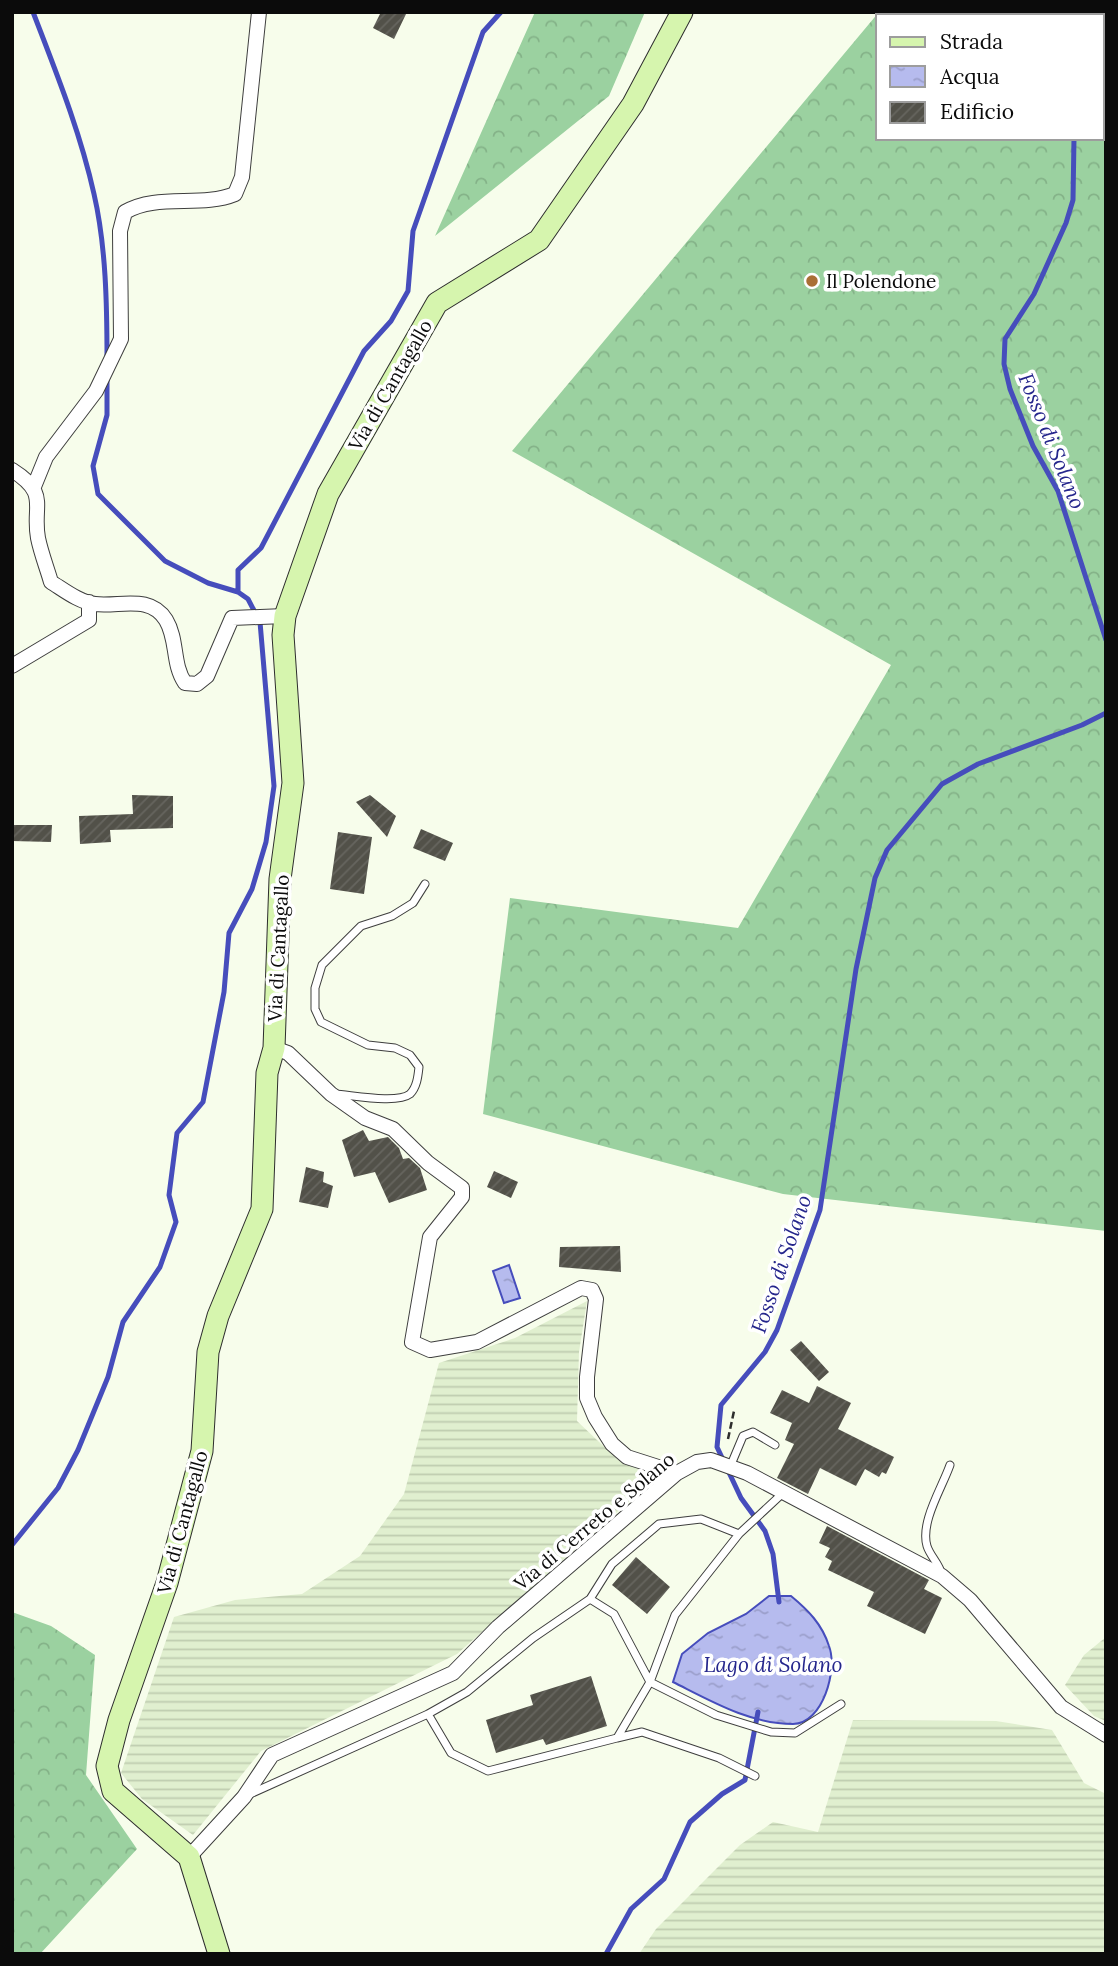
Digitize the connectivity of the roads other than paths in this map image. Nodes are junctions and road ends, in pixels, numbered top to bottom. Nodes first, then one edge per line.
1 (259, 12) edge
2 (681, 12) edge
3 (12, 470) edge
4 (33, 489) junction
5 (89, 602) junction
6 (275, 617) junction
7 (12, 666) edge
8 (425, 884) dead end
9 (274, 1048) junction
10 (331, 1094) junction
11 (775, 1445) dead end
12 (950, 1465) dead end
13 (730, 1467) junction
14 (677, 1473) junction
15 (783, 1492) junction
16 (739, 1534) junction
17 (942, 1576) junction
18 (590, 1599) junction
19 (650, 1682) junction
20 (841, 1703) dead end
21 (428, 1714) junction
22 (1106, 1735) edge
23 (617, 1738) junction
24 (755, 1776) dead end
25 (244, 1797) junction
26 (188, 1857) junction
27 (219, 1954) edge

1 - 4 street
2 - 6 street, Via di Cantagallo
3 - 4 street
4 - 5 street
5 - 6 street
5 - 7 street
6 - 9 street, Via di Cantagallo
8 - 10 lane
9 - 10 street
9 - 26 street, Via di Cantagallo
10 - 14 street
11 - 13 lane
12 - 17 lane
13 - 14 street, Via di Cerreto e Solano
13 - 15 street, Via di Cerreto e Solano
14 - 25 street, Via di Cerreto e Solano
15 - 16 lane
15 - 17 street, Via di Cerreto e Solano
16 - 18 lane
16 - 19 lane
17 - 22 street, Via di Cerreto e Solano
18 - 19 lane
18 - 21 lane
19 - 20 lane
19 - 23 lane
21 - 23 lane
21 - 25 lane
23 - 24 lane
25 - 26 street, Via di Cerreto e Solano
26 - 27 street

